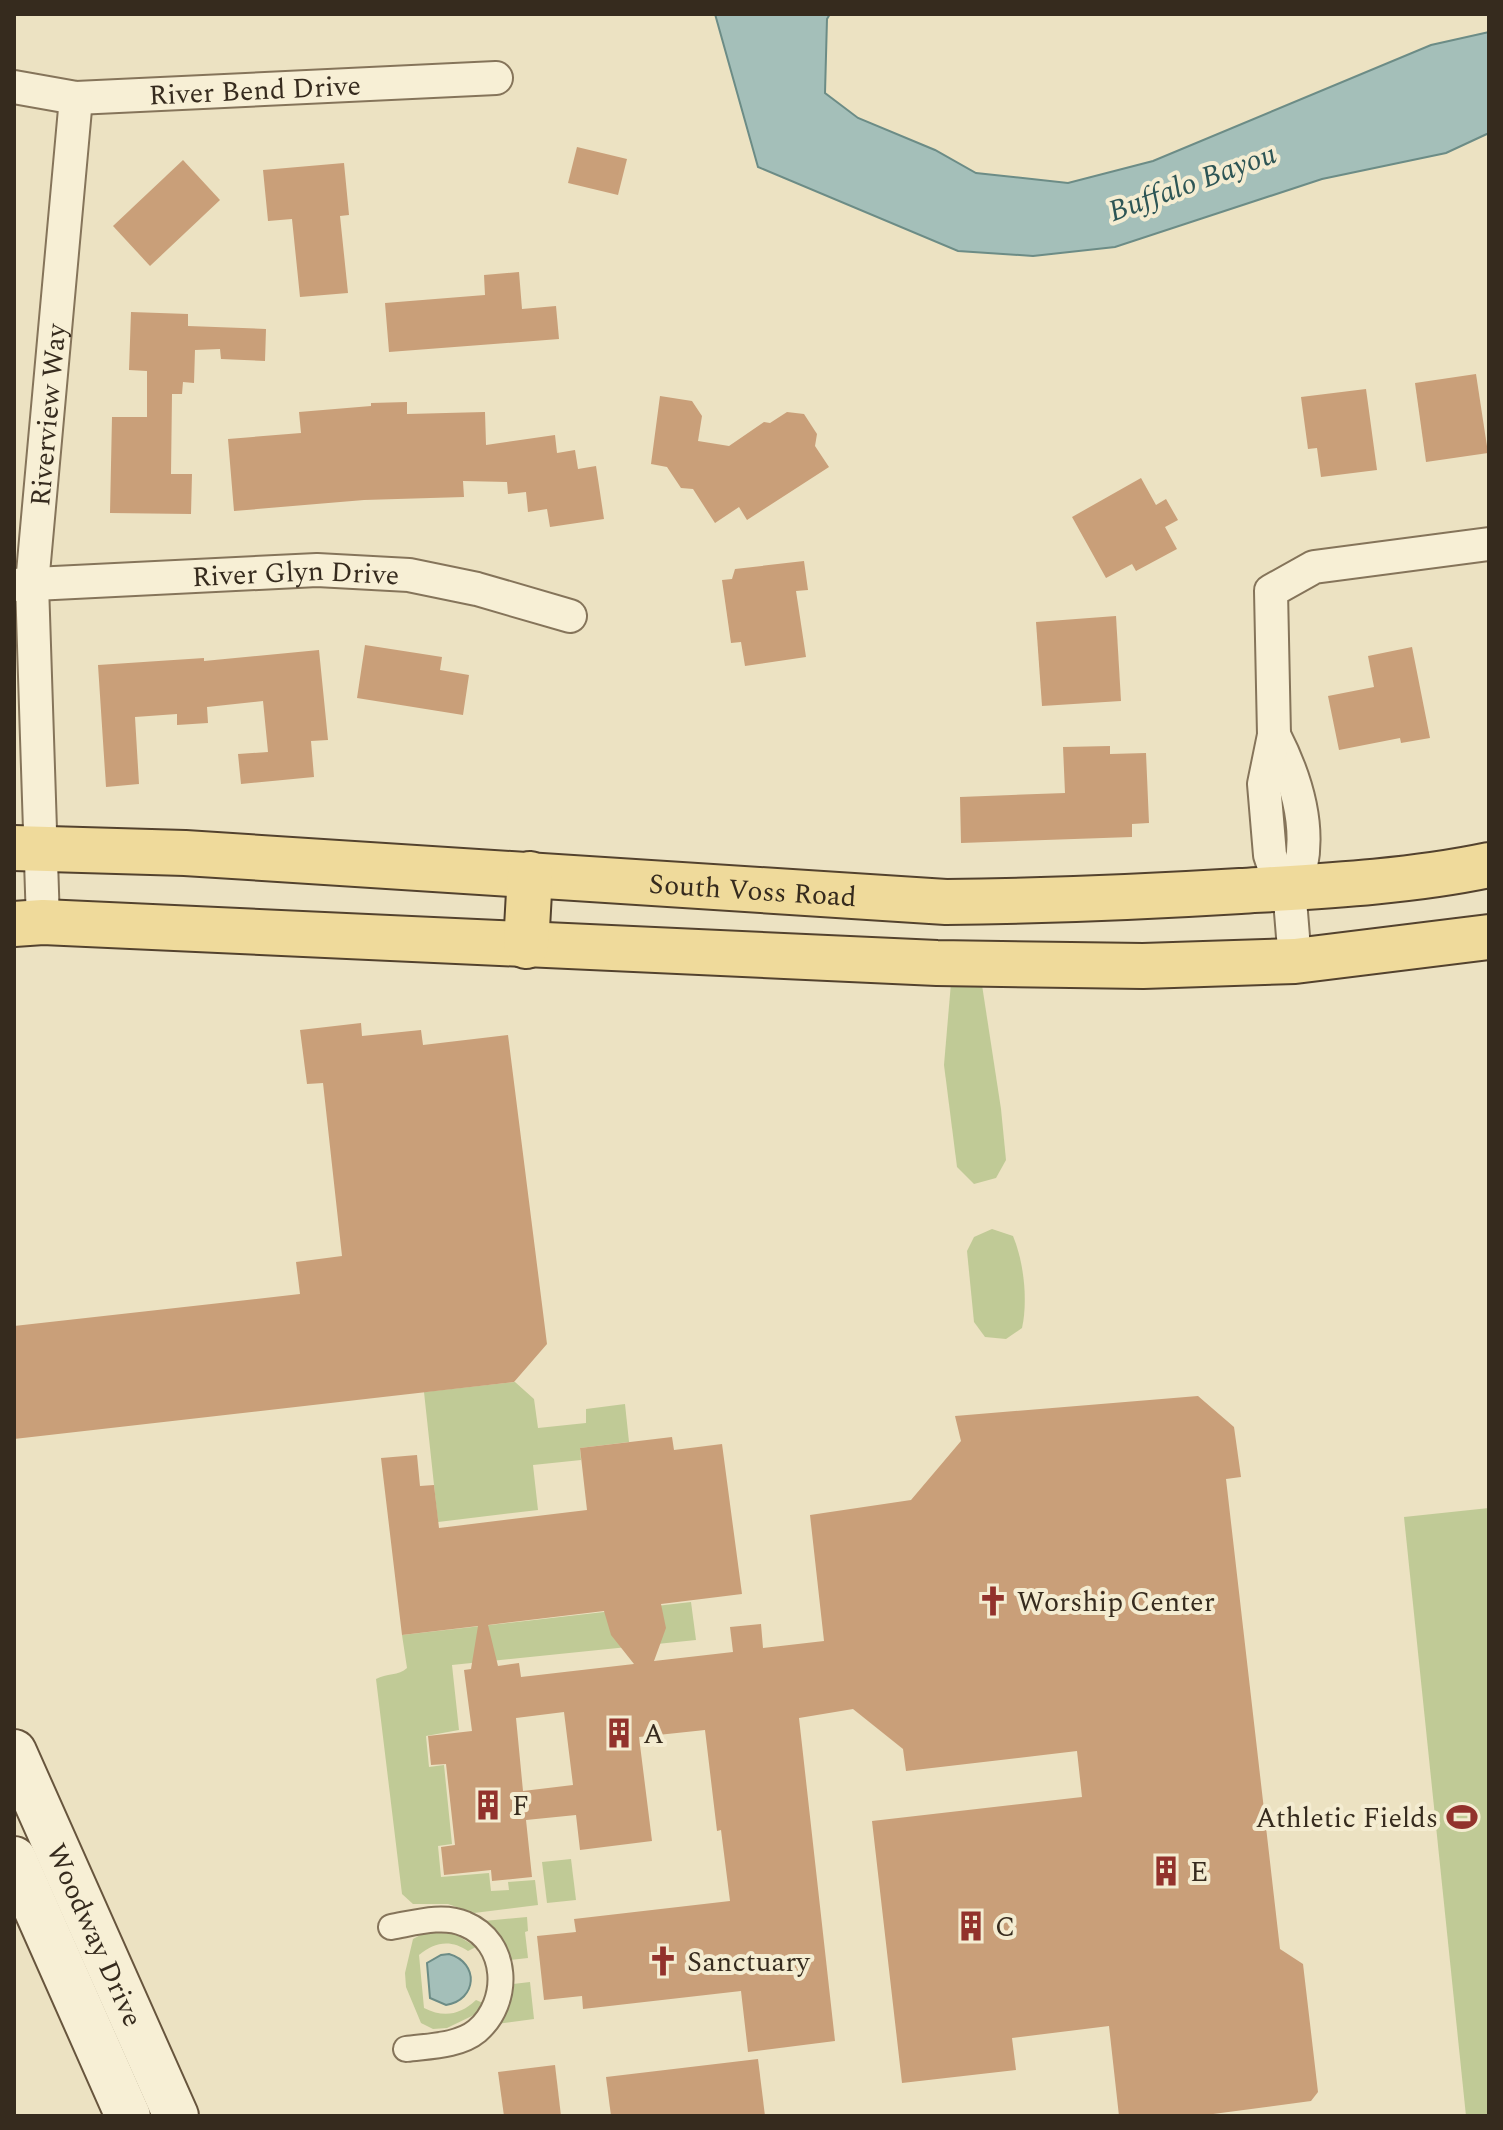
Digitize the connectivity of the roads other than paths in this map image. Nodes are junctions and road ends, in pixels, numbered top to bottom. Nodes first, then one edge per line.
1 (496, 78) dead end
2 (14, 87) edge
3 (76, 98) junction
4 (1489, 544) edge
5 (23, 584) edge
6 (570, 616) dead end
7 (28, 848) edge
8 (1489, 865) edge
9 (530, 874) junction
10 (1289, 888) junction
11 (29, 923) edge
12 (1489, 937) edge
13 (526, 946) junction
14 (1295, 961) junction
15 (14, 1752) edge
16 (14, 1859) edge
17 (391, 1927) dead end
18 (406, 2049) dead end
19 (171, 2114) edge
20 (128, 2116) edge

1 - 3 street, River Bend Drive
2 - 3 street, River Bend Drive
3 - 5 street, Riverview Way
4 - 10 street
5 - 6 street, River Glyn Drive
5 - 7 street, Riverview Way
7 - 9 main road, South Voss Road
7 - 11 street, Riverview Way
8 - 10 main road, South Voss Road
9 - 10 main road, South Voss Road
9 - 13 main road
10 - 14 street
11 - 13 main road
12 - 14 main road
13 - 14 main road
15 - 19 main road, Woodway Drive
16 - 20 main road, Woodway Drive
17 - 18 street
19 - 20 street

